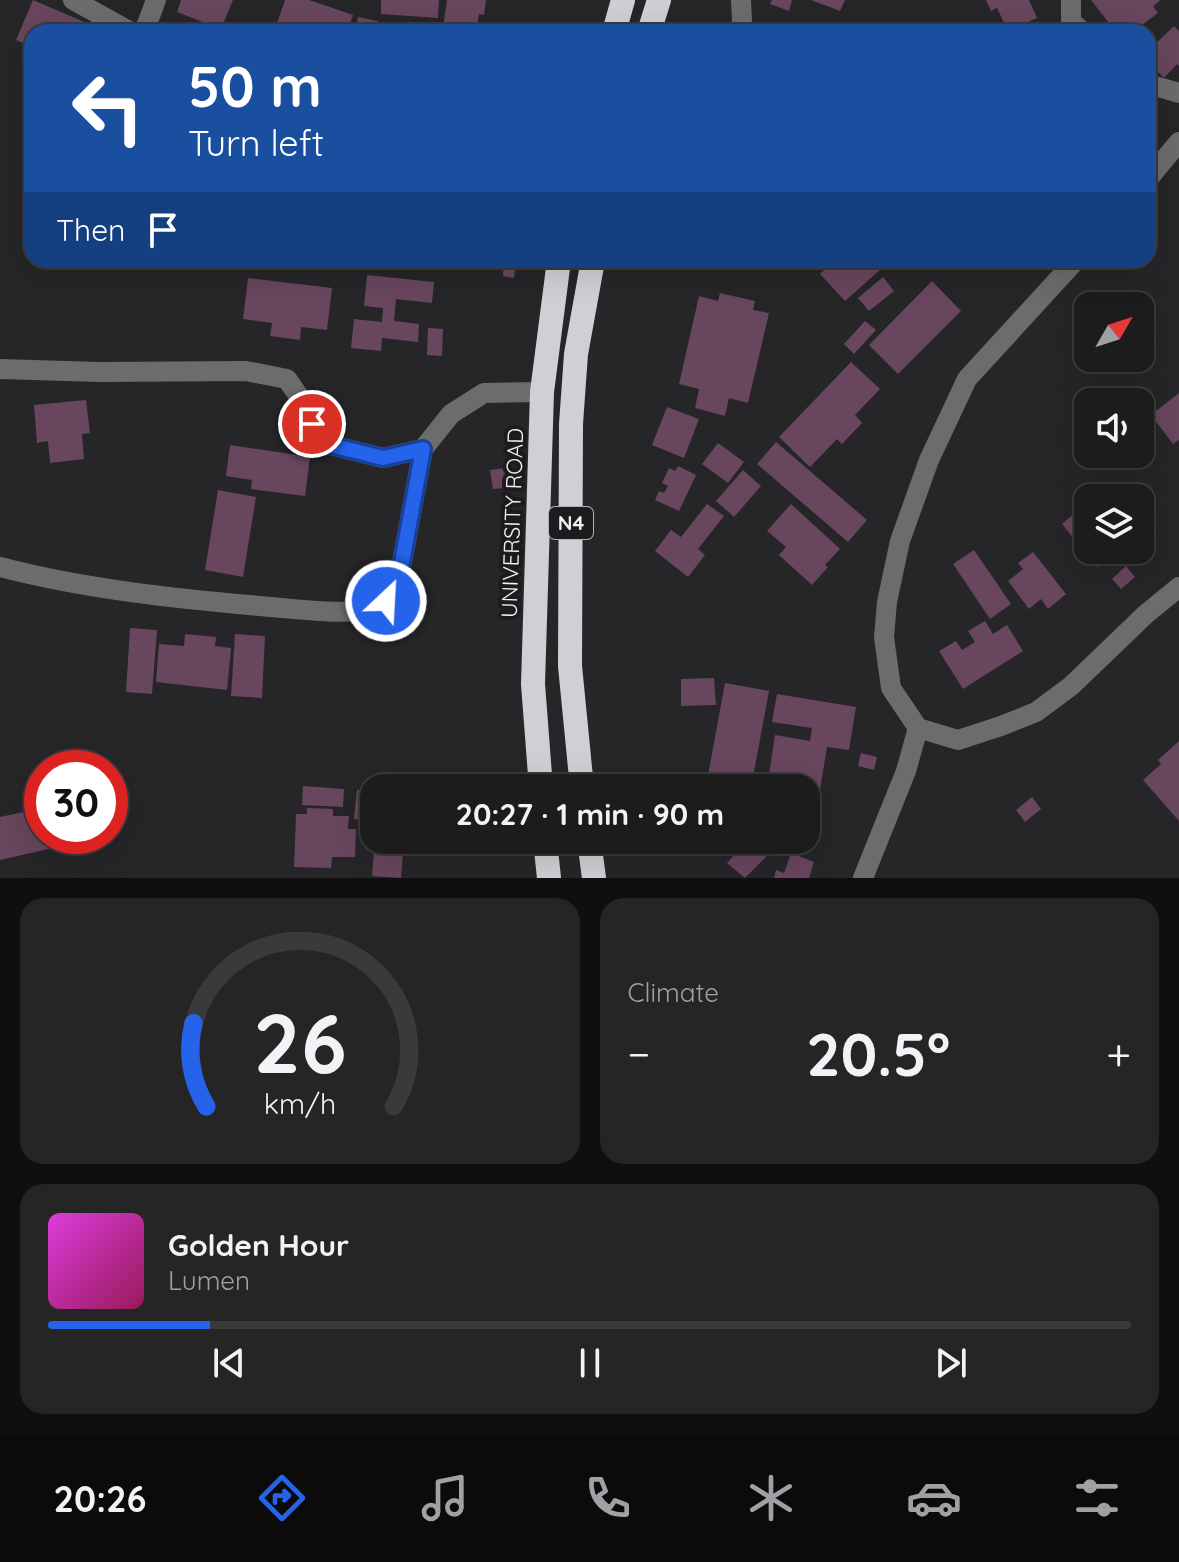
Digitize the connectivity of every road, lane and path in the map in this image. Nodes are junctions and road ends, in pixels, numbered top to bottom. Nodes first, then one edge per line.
1 (73, 0) edge
2 (156, 0) edge
3 (623, 0) edge
4 (659, 0) edge
5 (1071, 0) edge
6 (116, 24) edge
7 (147, 24) edge
8 (616, 24) edge
9 (652, 24) edge
10 (1073, 24) edge
11 (1156, 86) edge
12 (1179, 93) edge
13 (1179, 142) edge
14 (1156, 169) edge
15 (558, 268) edge
16 (592, 268) edge
17 (1069, 268) edge
18 (0, 369) edge
19 (542, 392) junction
20 (423, 449) junction
21 (0, 567) edge
22 (1179, 587) edge
23 (918, 728) junction
24 (540, 774) edge
25 (581, 774) edge
26 (546, 854) edge
27 (591, 854) edge
28 (549, 878) edge
29 (594, 878) edge
30 (863, 878) edge

1 - 6 street
2 - 7 street
3 - 8 highway
4 - 9 highway
5 - 10 street
11 - 12 street
13 - 14 street
15 - 19 highway, UNIVERSITY ROAD / N4
16 - 25 highway, N4
17 - 23 street
18 - 20 street
19 - 20 street
19 - 24 highway, UNIVERSITY ROAD / N4
20 - 21 street
22 - 23 street
23 - 30 street
26 - 28 highway
27 - 29 highway

